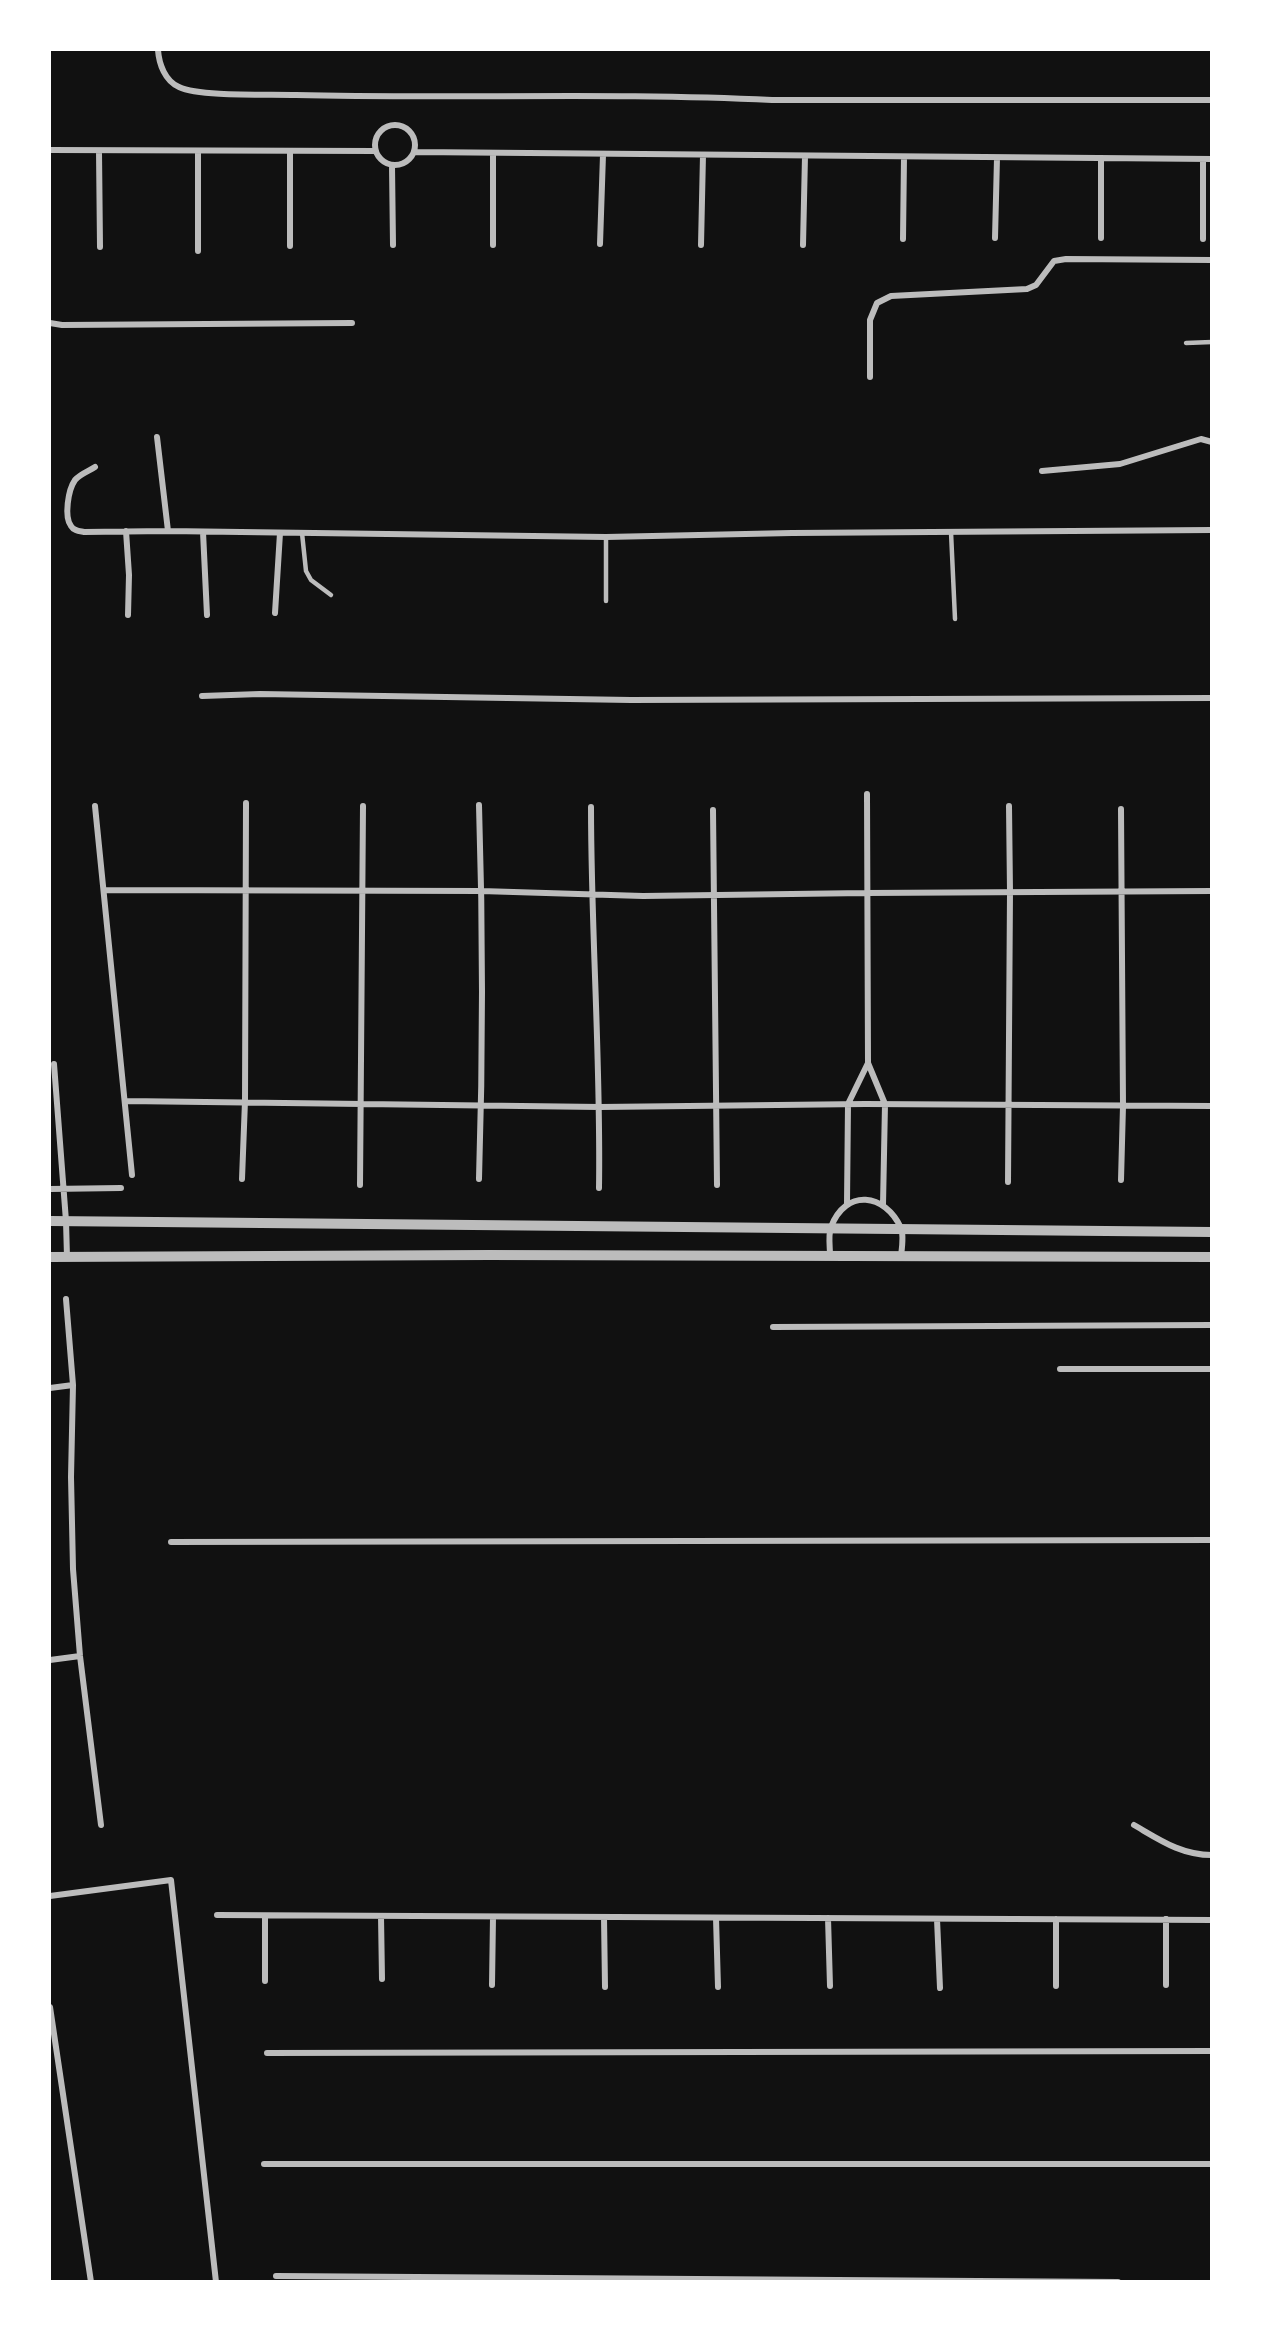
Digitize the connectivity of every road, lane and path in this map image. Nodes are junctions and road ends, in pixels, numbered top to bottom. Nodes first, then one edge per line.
1 (158, 50) edge
2 (1212, 100) edge
3 (50, 150) edge
4 (99, 151) junction
5 (375, 151) junction
6 (198, 152) junction
7 (290, 152) junction
8 (415, 152) junction
9 (493, 154) junction
10 (603, 154) junction
11 (703, 155) junction
12 (805, 156) junction
13 (904, 157) junction
14 (997, 158) junction
15 (1101, 158) junction
16 (1203, 159) junction
17 (1212, 159) edge
18 (392, 166) junction
19 (995, 238) dead end
20 (1101, 238) dead end
21 (903, 239) dead end
22 (1203, 239) dead end
23 (600, 244) dead end
24 (393, 245) dead end
25 (493, 245) dead end
26 (701, 245) dead end
27 (803, 245) dead end
28 (290, 246) dead end
29 (100, 247) dead end
30 (198, 251) dead end
31 (1212, 260) edge
32 (50, 323) edge
33 (352, 323) dead end
34 (1212, 342) edge
35 (1186, 343) dead end
36 (870, 377) dead end
37 (157, 437) dead end
38 (1212, 442) edge
39 (95, 467) dead end
40 (1042, 471) dead end
41 (1212, 530) edge
42 (126, 531) junction
43 (168, 531) junction
44 (203, 532) junction
45 (951, 532) junction
46 (280, 533) junction
47 (302, 533) junction
48 (606, 537) junction
49 (331, 595) dead end
50 (606, 601) dead end
51 (275, 613) dead end
52 (128, 615) dead end
53 (207, 615) dead end
54 (955, 619) dead end
55 (202, 696) dead end
56 (1212, 698) edge
57 (867, 794) dead end
58 (246, 803) dead end
59 (479, 805) dead end
60 (95, 806) dead end
61 (363, 806) dead end
62 (1009, 806) dead end
63 (591, 807) dead end
64 (1121, 809) dead end
65 (713, 810) dead end
66 (104, 890) junction
67 (246, 890) junction
68 (363, 891) junction
69 (482, 891) junction
70 (1121, 891) junction
71 (1212, 891) edge
72 (1010, 892) junction
73 (866, 893) junction
74 (591, 894) junction
75 (715, 895) junction
76 (868, 1063) junction
77 (54, 1064) dead end
78 (126, 1101) junction
79 (245, 1101) junction
80 (360, 1103) junction
81 (848, 1104) junction
82 (885, 1104) junction
83 (482, 1105) junction
84 (1009, 1105) junction
85 (717, 1106) junction
86 (1123, 1106) junction
87 (1212, 1106) edge
88 (600, 1107) junction
89 (132, 1174) dead end
90 (242, 1179) dead end
91 (479, 1179) dead end
92 (1121, 1180) dead end
93 (1008, 1182) dead end
94 (360, 1185) dead end
95 (717, 1185) dead end
96 (121, 1188) dead end
97 (599, 1188) dead end
98 (50, 1189) edge
99 (64, 1189) junction
100 (847, 1203) junction
101 (883, 1205) junction
102 (50, 1221) edge
103 (66, 1221) junction
104 (830, 1228) junction
105 (902, 1229) junction
106 (1212, 1232) edge
107 (830, 1255) junction
108 (901, 1256) junction
109 (50, 1257) edge
110 (67, 1257) junction
111 (1212, 1257) edge
112 (66, 1299) dead end
113 (1212, 1325) edge
114 (773, 1327) dead end
115 (1060, 1369) dead end
116 (1212, 1369) edge
117 (73, 1385) junction
118 (50, 1388) edge
119 (1212, 1540) edge
120 (171, 1542) dead end
121 (80, 1656) junction
122 (50, 1660) edge
123 (101, 1825) dead end
124 (1134, 1825) dead end
125 (1212, 1855) edge
126 (50, 1896) edge
127 (217, 1915) dead end
128 (265, 1916) junction
129 (381, 1916) junction
130 (493, 1917) junction
131 (604, 1917) junction
132 (716, 1918) junction
133 (828, 1918) junction
134 (937, 1918) junction
135 (1056, 1919) junction
136 (1166, 1919) junction
137 (1212, 1920) edge
138 (382, 1979) dead end
139 (265, 1981) dead end
140 (492, 1985) dead end
141 (1166, 1985) dead end
142 (830, 1986) dead end
143 (1056, 1986) dead end
144 (605, 1987) dead end
145 (718, 1988) dead end
146 (940, 1988) dead end
147 (50, 2007) edge
148 (1212, 2051) edge
149 (267, 2053) dead end
150 (53, 2062) edge
151 (264, 2164) dead end
152 (1212, 2164) edge
153 (276, 2276) dead end
154 (91, 2282) edge
155 (216, 2282) edge
156 (1119, 2282) edge

1 - 2 street
3 - 4 street
4 - 6 street
4 - 29 street
5 - 7 street
5 - 8 street
5 - 18 street
6 - 7 street
6 - 30 street
7 - 28 street
8 - 9 street
8 - 18 street
9 - 10 street
9 - 25 street
10 - 11 street
10 - 23 street
11 - 12 street
11 - 26 street
12 - 13 street
12 - 27 street
13 - 14 street
13 - 21 street
14 - 15 street
14 - 19 street
15 - 16 street
15 - 20 street
16 - 17 street
16 - 22 street
18 - 24 street
31 - 36 street
32 - 33 street
34 - 35 lane
37 - 43 street
38 - 40 street
39 - 42 street
41 - 45 street
42 - 43 street
42 - 52 street
43 - 44 street
44 - 46 street
44 - 53 street
45 - 48 street
45 - 54 lane
46 - 47 street
46 - 51 street
47 - 48 street
47 - 49 lane
48 - 50 lane
55 - 56 street
57 - 73 street
58 - 67 street
59 - 69 street
60 - 66 street
61 - 68 street
62 - 72 street
63 - 74 street
64 - 70 street
65 - 75 street
66 - 67 street
66 - 78 street
67 - 68 street
67 - 79 street
68 - 69 street
68 - 80 street
69 - 74 street
69 - 83 street
70 - 71 street
70 - 72 street
70 - 86 street
72 - 73 street
72 - 84 street
73 - 75 street
73 - 76 street
74 - 75 street
74 - 88 street
75 - 85 street
76 - 81 street
76 - 82 street
77 - 99 street
78 - 79 street
78 - 89 street
79 - 80 street
79 - 90 street
80 - 83 street
80 - 94 street
81 - 82 street
81 - 85 street
81 - 100 street
82 - 84 street
82 - 101 street
83 - 88 street
83 - 91 street
84 - 86 street
84 - 93 street
85 - 88 street
85 - 95 street
86 - 87 street
86 - 92 street
88 - 97 street
96 - 99 street
98 - 99 street
99 - 103 street
100 - 101 street
100 - 104 street
101 - 105 street
102 - 103 street
103 - 104 street
103 - 110 street
104 - 105 street
104 - 107 street
105 - 106 street
105 - 108 street
107 - 108 street
107 - 110 street
108 - 111 street
109 - 110 street
112 - 117 street
113 - 114 street
115 - 116 street
117 - 118 street
117 - 121 street
119 - 120 street
121 - 122 street
121 - 123 street
124 - 125 street
126 - 155 street
127 - 128 street
128 - 129 street
128 - 139 street
129 - 130 street
129 - 138 street
130 - 131 street
130 - 140 street
131 - 132 street
131 - 144 street
132 - 133 street
132 - 145 street
133 - 134 street
133 - 142 street
134 - 135 street
134 - 146 street
135 - 136 street
135 - 143 street
136 - 137 street
136 - 141 street
147 - 150 street
148 - 149 street
150 - 154 street
151 - 152 street
153 - 156 street

